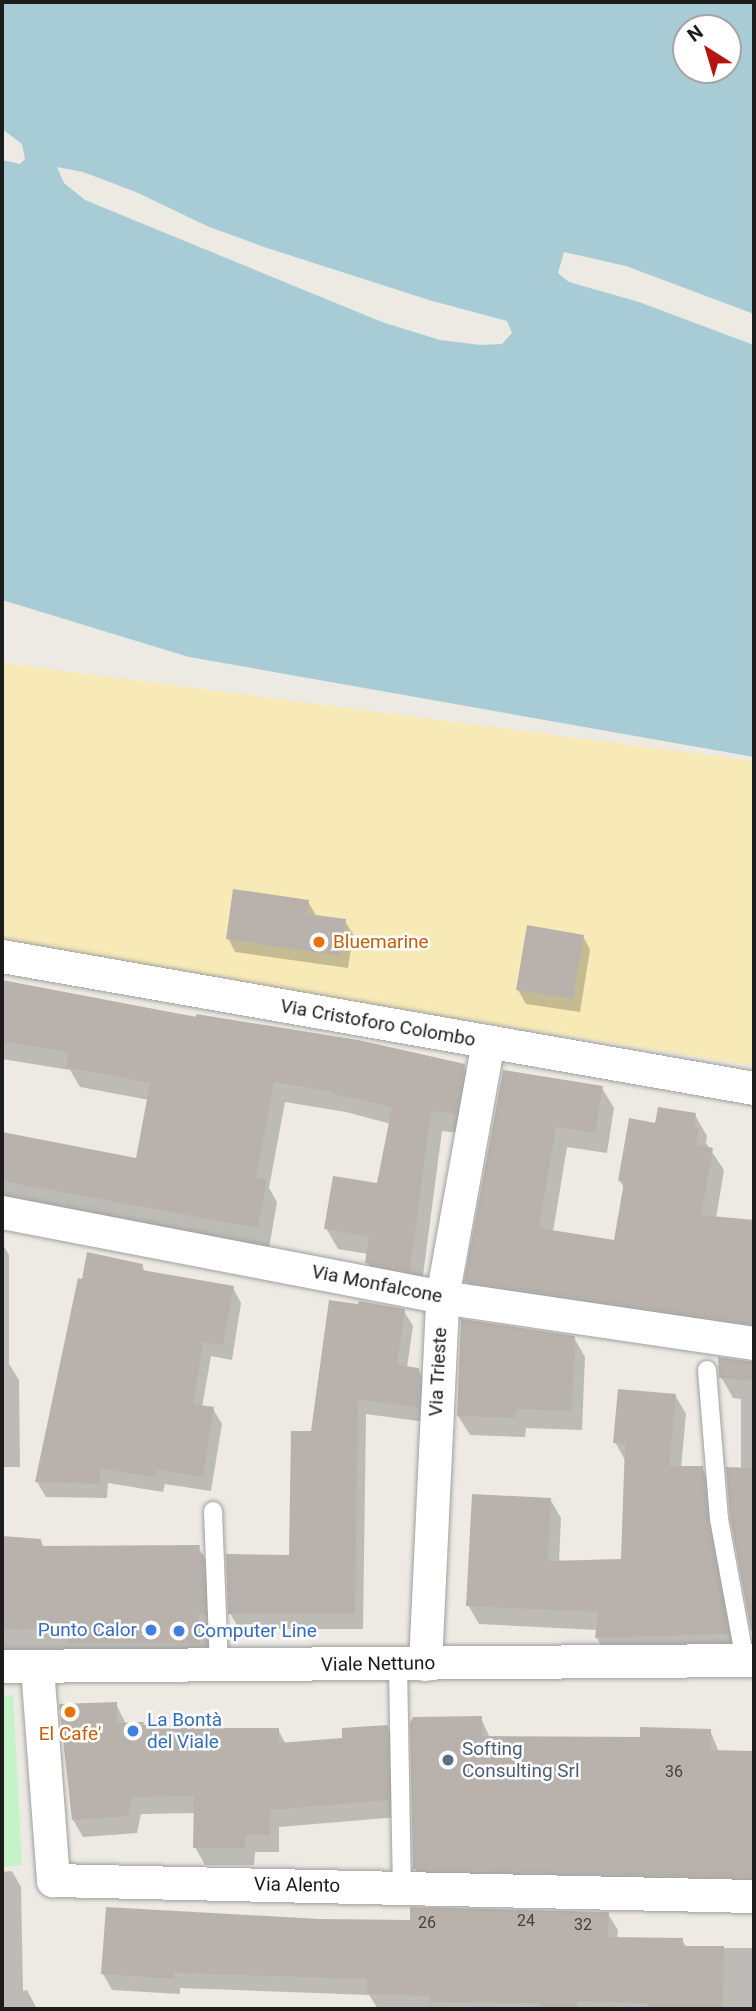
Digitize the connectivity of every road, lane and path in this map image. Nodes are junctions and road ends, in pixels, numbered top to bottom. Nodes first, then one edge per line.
1 (2, 956) edge
2 (488, 1042) junction
3 (754, 1088) edge
4 (2, 1212) edge
5 (442, 1297) junction
6 (754, 1343) edge
7 (707, 1370) dead end
8 (213, 1511) dead end
9 (750, 1660) edge
10 (412, 1664) junction
11 (2, 1666) edge
12 (219, 1666) junction
13 (37, 1667) junction
14 (402, 1887) junction
15 (754, 1896) edge

1 - 2 street, Via Cristoforo Colombo
2 - 3 street, Via Cristoforo Colombo
2 - 5 street, Via Trieste
4 - 5 street, Via Monfalcone
5 - 6 street, Via Monfalcone
5 - 10 street, Via Trieste
7 - 9 lane
8 - 12 lane
9 - 10 street, Viale Nettuno
10 - 12 street, Viale Nettuno
10 - 14 lane
11 - 13 street, Viale Nettuno
12 - 13 street, Viale Nettuno
13 - 14 street, Via Alento
14 - 15 street, Via Alento

